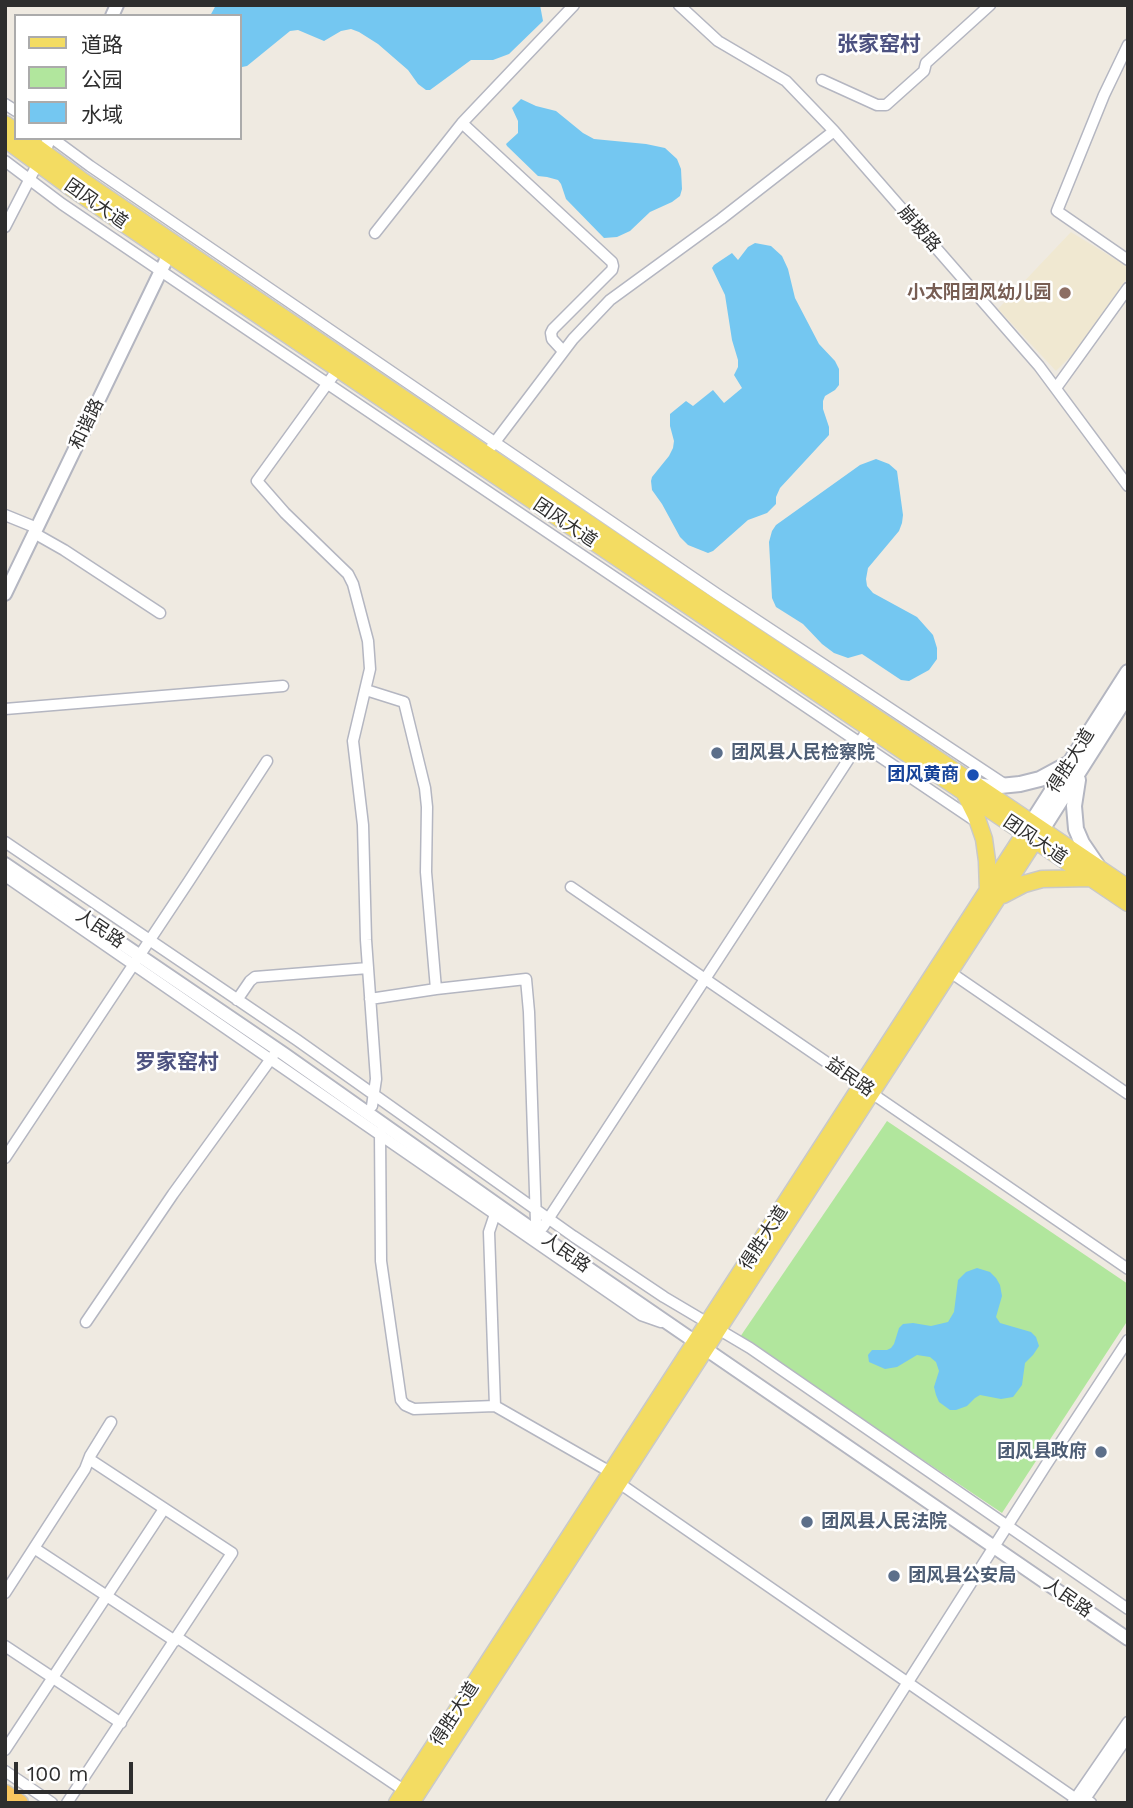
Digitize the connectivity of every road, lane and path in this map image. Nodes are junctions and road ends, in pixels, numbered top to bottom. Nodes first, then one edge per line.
1 (573, 5) edge
2 (679, 5) edge
3 (990, 5) edge
4 (1128, 45) edge
5 (822, 80) dead end
6 (463, 123) junction
7 (834, 131) junction
8 (5, 139) edge
9 (28, 140) edge
10 (46, 148) edge
11 (5, 162) edge
12 (29, 179) junction
13 (5, 227) edge
14 (375, 233) dead end
15 (169, 254) junction
16 (1128, 260) edge
17 (161, 271) junction
18 (1128, 288) edge
19 (564, 351) junction
20 (338, 369) junction
21 (327, 384) junction
22 (1056, 388) junction
23 (490, 448) junction
24 (1128, 486) edge
25 (5, 515) edge
26 (36, 530) junction
27 (5, 594) edge
28 (160, 613) dead end
29 (1128, 671) edge
30 (283, 687) dead end
31 (366, 690) junction
32 (1128, 694) edge
33 (5, 709) edge
34 (869, 728) junction
35 (859, 743) junction
36 (267, 761) dead end
37 (1076, 766) junction
38 (1007, 786) junction
39 (969, 788) junction
40 (979, 823) junction
41 (1034, 832) junction
42 (5, 842) edge
43 (5, 854) edge
44 (5, 864) edge
45 (1095, 874) junction
46 (5, 876) edge
47 (571, 887) dead end
48 (1128, 888) edge
49 (992, 896) junction
50 (1128, 903) edge
51 (142, 953) junction
52 (368, 968) junction
53 (950, 972) junction
54 (705, 978) junction
55 (436, 989) junction
56 (370, 999) junction
57 (237, 1000) junction
58 (274, 1054) junction
59 (867, 1089) junction
60 (1128, 1094) edge
61 (373, 1100) junction
62 (380, 1128) junction
63 (5, 1158) edge
64 (495, 1214) junction
65 (541, 1219) junction
66 (1128, 1269) edge
67 (86, 1322) dead end
68 (672, 1325) junction
69 (707, 1337) junction
70 (1128, 1340) edge
71 (495, 1406) junction
72 (111, 1422) dead end
73 (89, 1459) junction
74 (616, 1478) junction
75 (164, 1509) junction
76 (1008, 1526) junction
77 (996, 1543) junction
78 (34, 1548) junction
79 (5, 1593) edge
80 (107, 1596) junction
81 (1128, 1609) edge
82 (1128, 1629) edge
83 (1128, 1639) edge
84 (176, 1640) junction
85 (5, 1646) edge
86 (53, 1678) junction
87 (908, 1682) junction
88 (1128, 1722) edge
89 (121, 1723) junction
90 (1128, 1736) edge
91 (5, 1750) edge
92 (5, 1771) edge
93 (5, 1793) edge
94 (404, 1799) edge
95 (1077, 1801) edge
96 (20, 1803) edge
97 (52, 1803) edge
98 (67, 1803) edge
99 (831, 1803) edge
100 (1091, 1803) edge

1 - 6 street
2 - 7 street, 崩坡路
3 - 5 street
4 - 16 street
6 - 14 street
6 - 19 street
7 - 19 street
7 - 22 street, 崩坡路
8 - 10 main road, 团风大道
9 - 10 main road, 团风大道
10 - 12 street
10 - 15 main road, 团风大道
10 - 23 main road, 团风大道
11 - 12 street
12 - 13 street
12 - 17 street
15 - 17 street, 和谐路
15 - 20 main road, 团风大道
17 - 21 street
17 - 26 street, 和谐路
18 - 22 street
19 - 23 street
20 - 21 street
20 - 34 main road, 团风大道
21 - 31 street
21 - 35 street
22 - 24 street, 崩坡路
23 - 38 street
23 - 39 main road, 团风大道
25 - 26 street
26 - 27 street, 和谐路
26 - 28 street
29 - 37 main road, 得胜大道
30 - 33 street
31 - 52 street
31 - 55 street
32 - 37 main road, 得胜大道
34 - 35 street
34 - 39 main road, 团风大道
35 - 40 street
35 - 54 street
36 - 51 street
37 - 38 main road
37 - 41 main road, 得胜大道
37 - 45 main road
38 - 39 main road
39 - 40 main road
39 - 41 main road, 团风大道
40 - 49 main road
41 - 45 main road, 团风大道
41 - 49 main road, 得胜大道
42 - 51 street
43 - 51 street, 人民路
44 - 51 street, 人民路
45 - 48 main road, 团风大道
45 - 49 main road
45 - 50 main road, 团风大道
46 - 51 street
47 - 54 street, 益民路
49 - 53 main road, 得胜大道
49 - 59 main road, 得胜大道
51 - 57 street
51 - 58 street, 人民路
51 - 61 street, 人民路
51 - 63 street
52 - 56 street
52 - 57 street
53 - 59 main road, 得胜大道
53 - 60 street
54 - 59 street, 益民路
54 - 65 street
55 - 56 street
55 - 65 street
56 - 61 street
57 - 61 street
58 - 62 street, 人民路
58 - 67 street
59 - 66 street, 益民路
59 - 69 main road, 得胜大道
61 - 65 street, 人民路
62 - 64 street
62 - 68 street, 人民路
62 - 71 street
64 - 68 street
64 - 71 street
65 - 69 street, 人民路
68 - 69 street, 人民路
69 - 74 main road, 得胜大道
69 - 76 street
69 - 77 street, 人民路
70 - 76 street
71 - 74 street
72 - 73 street
73 - 75 street
73 - 78 street
74 - 87 street
74 - 94 main road, 得胜大道
75 - 80 street
75 - 84 street
76 - 77 street
76 - 81 street
77 - 82 street, 人民路
77 - 83 street, 人民路
77 - 87 street
78 - 79 street
78 - 80 street
80 - 84 street
80 - 86 street
84 - 89 street
84 - 94 street
85 - 86 street
86 - 89 street
86 - 91 street
87 - 95 street
87 - 99 street
88 - 95 street
89 - 98 street
90 - 100 street
92 - 97 street
93 - 96 highway

